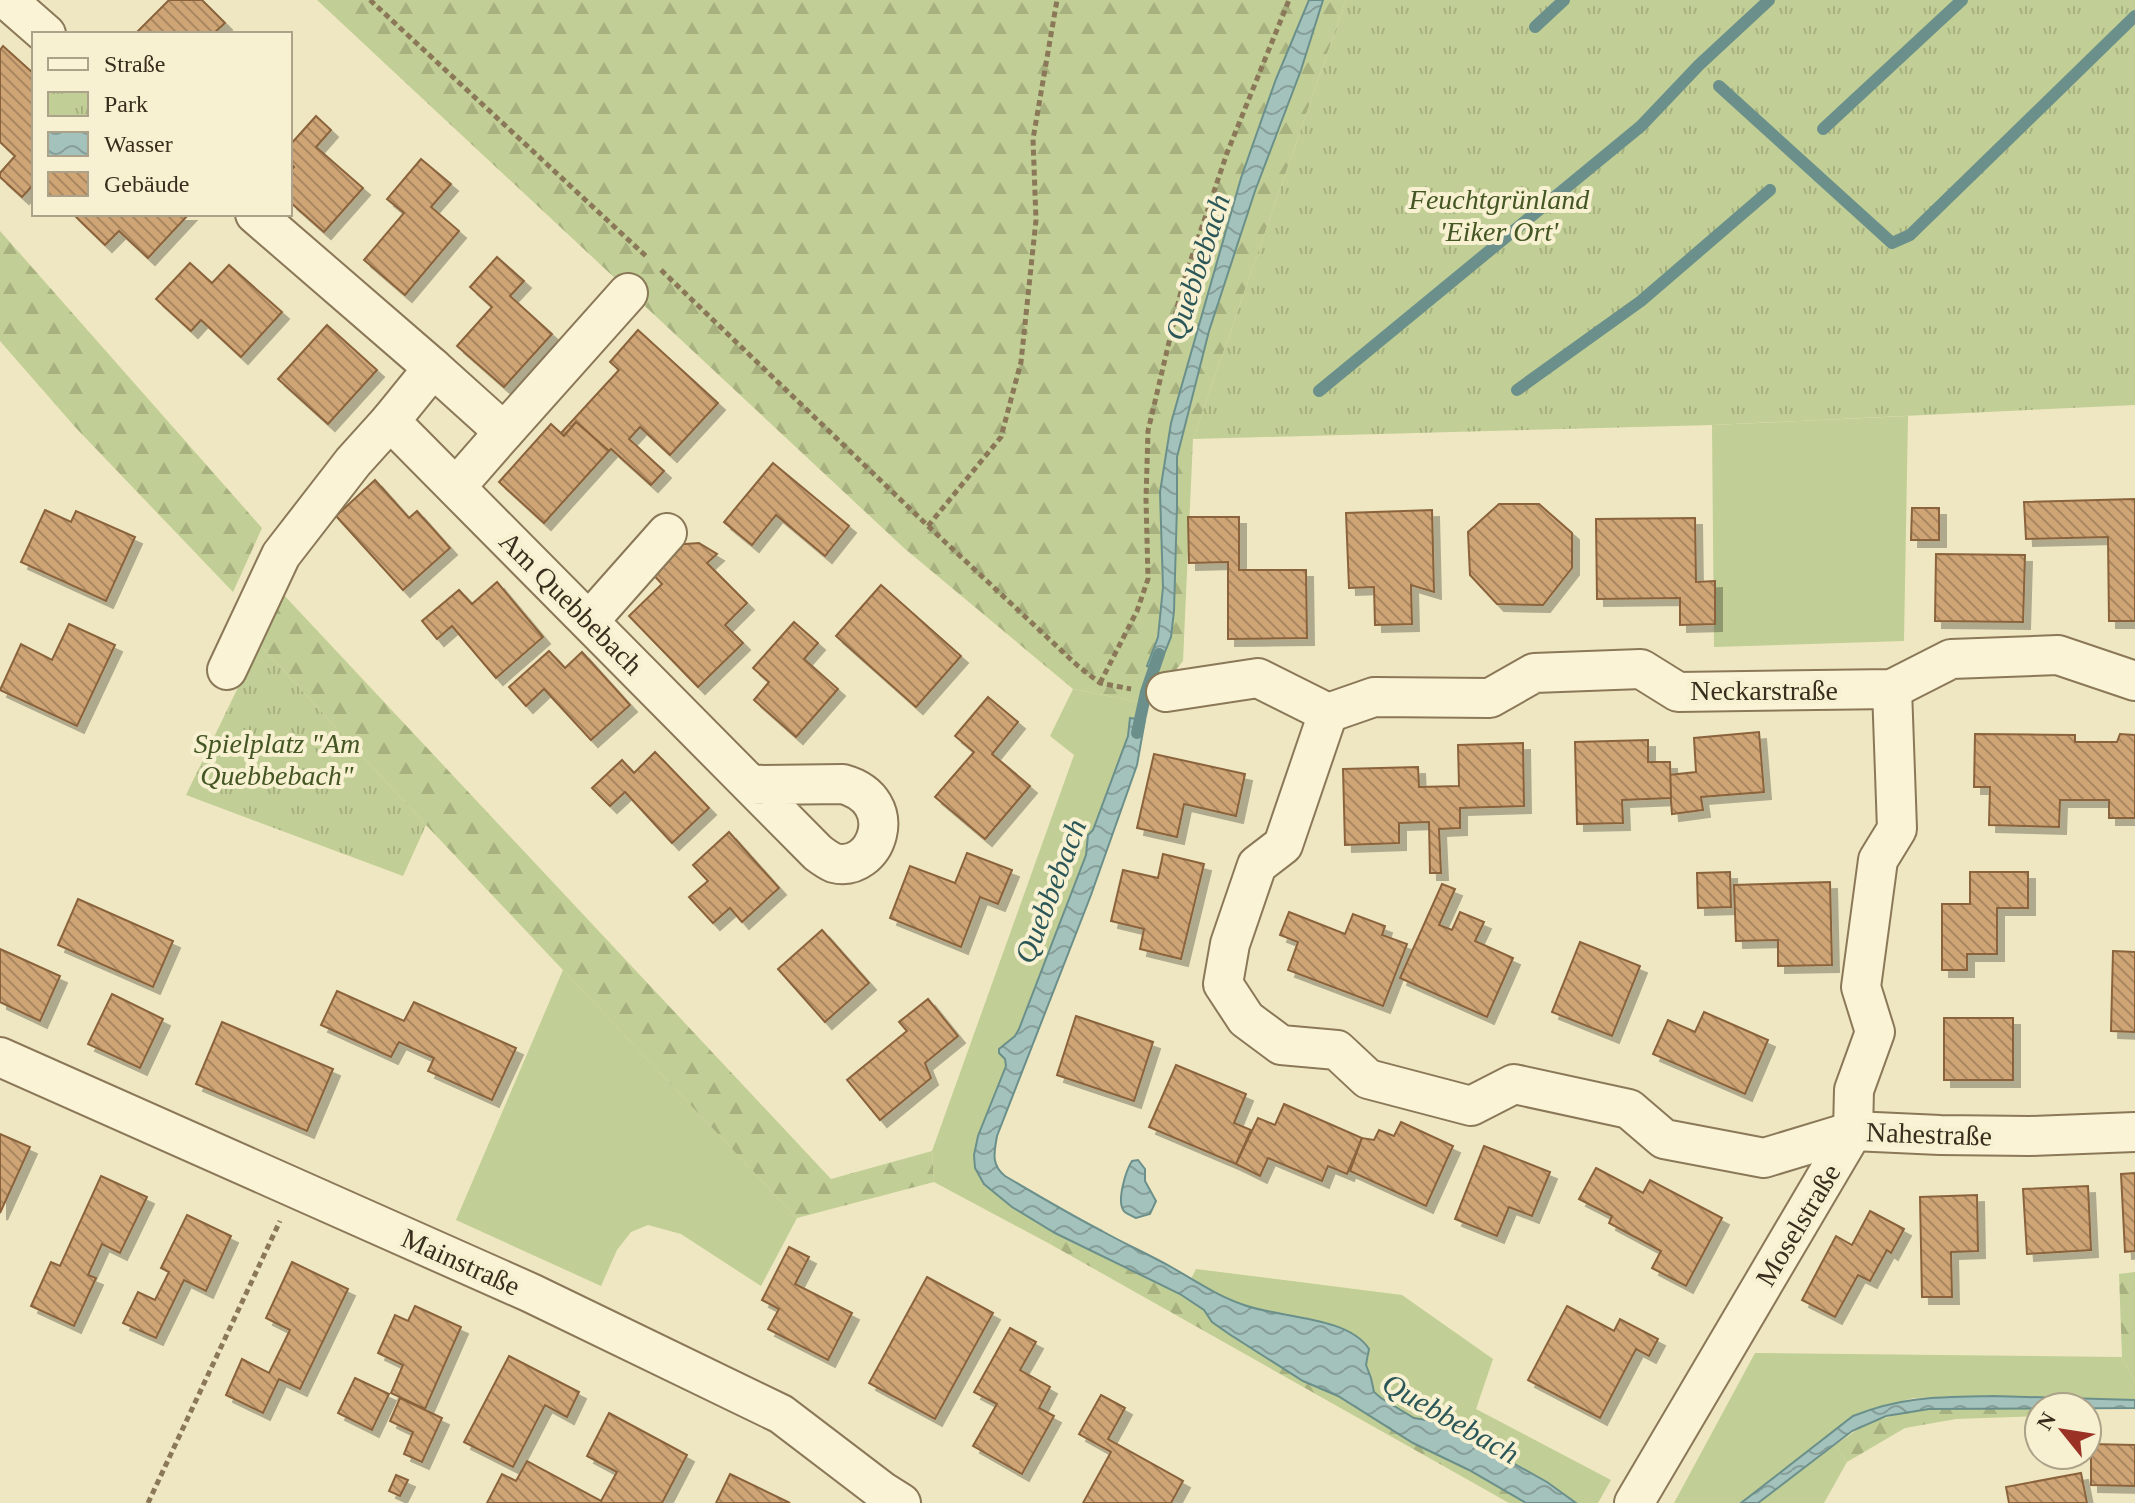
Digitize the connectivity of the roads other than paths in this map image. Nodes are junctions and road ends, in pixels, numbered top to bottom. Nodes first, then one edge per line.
1 (7, 0) edge
2 (44, 32) edge
3 (257, 216) edge
4 (628, 293) dead end
5 (433, 368) junction
6 (390, 421) junction
7 (504, 432) junction
8 (456, 487) junction
9 (667, 533) dead end
10 (589, 621) junction
11 (227, 670) dead end
12 (2135, 681) edge
13 (1892, 689) junction
14 (1166, 692) dead end
15 (1328, 713) junction
16 (751, 785) dead end
17 (0, 1057) edge
18 (1853, 1131) junction
19 (2135, 1132) edge
20 (901, 1503) edge
21 (1634, 1503) edge

1 - 2 street
3 - 5 street
4 - 7 street
5 - 6 street
5 - 7 street
6 - 8 street, Am Quebbebach
6 - 11 street
7 - 8 street
8 - 10 street, Am Quebbebach
9 - 10 street
10 - 16 street, Am Quebbebach
12 - 13 street, Neckarstraße
13 - 15 street, Neckarstraße
13 - 18 street, Moselstraße
14 - 15 street
15 - 18 street, Nahestraße
17 - 20 street, Mainstraße
18 - 19 street, Nahestraße
18 - 21 street, Moselstraße

